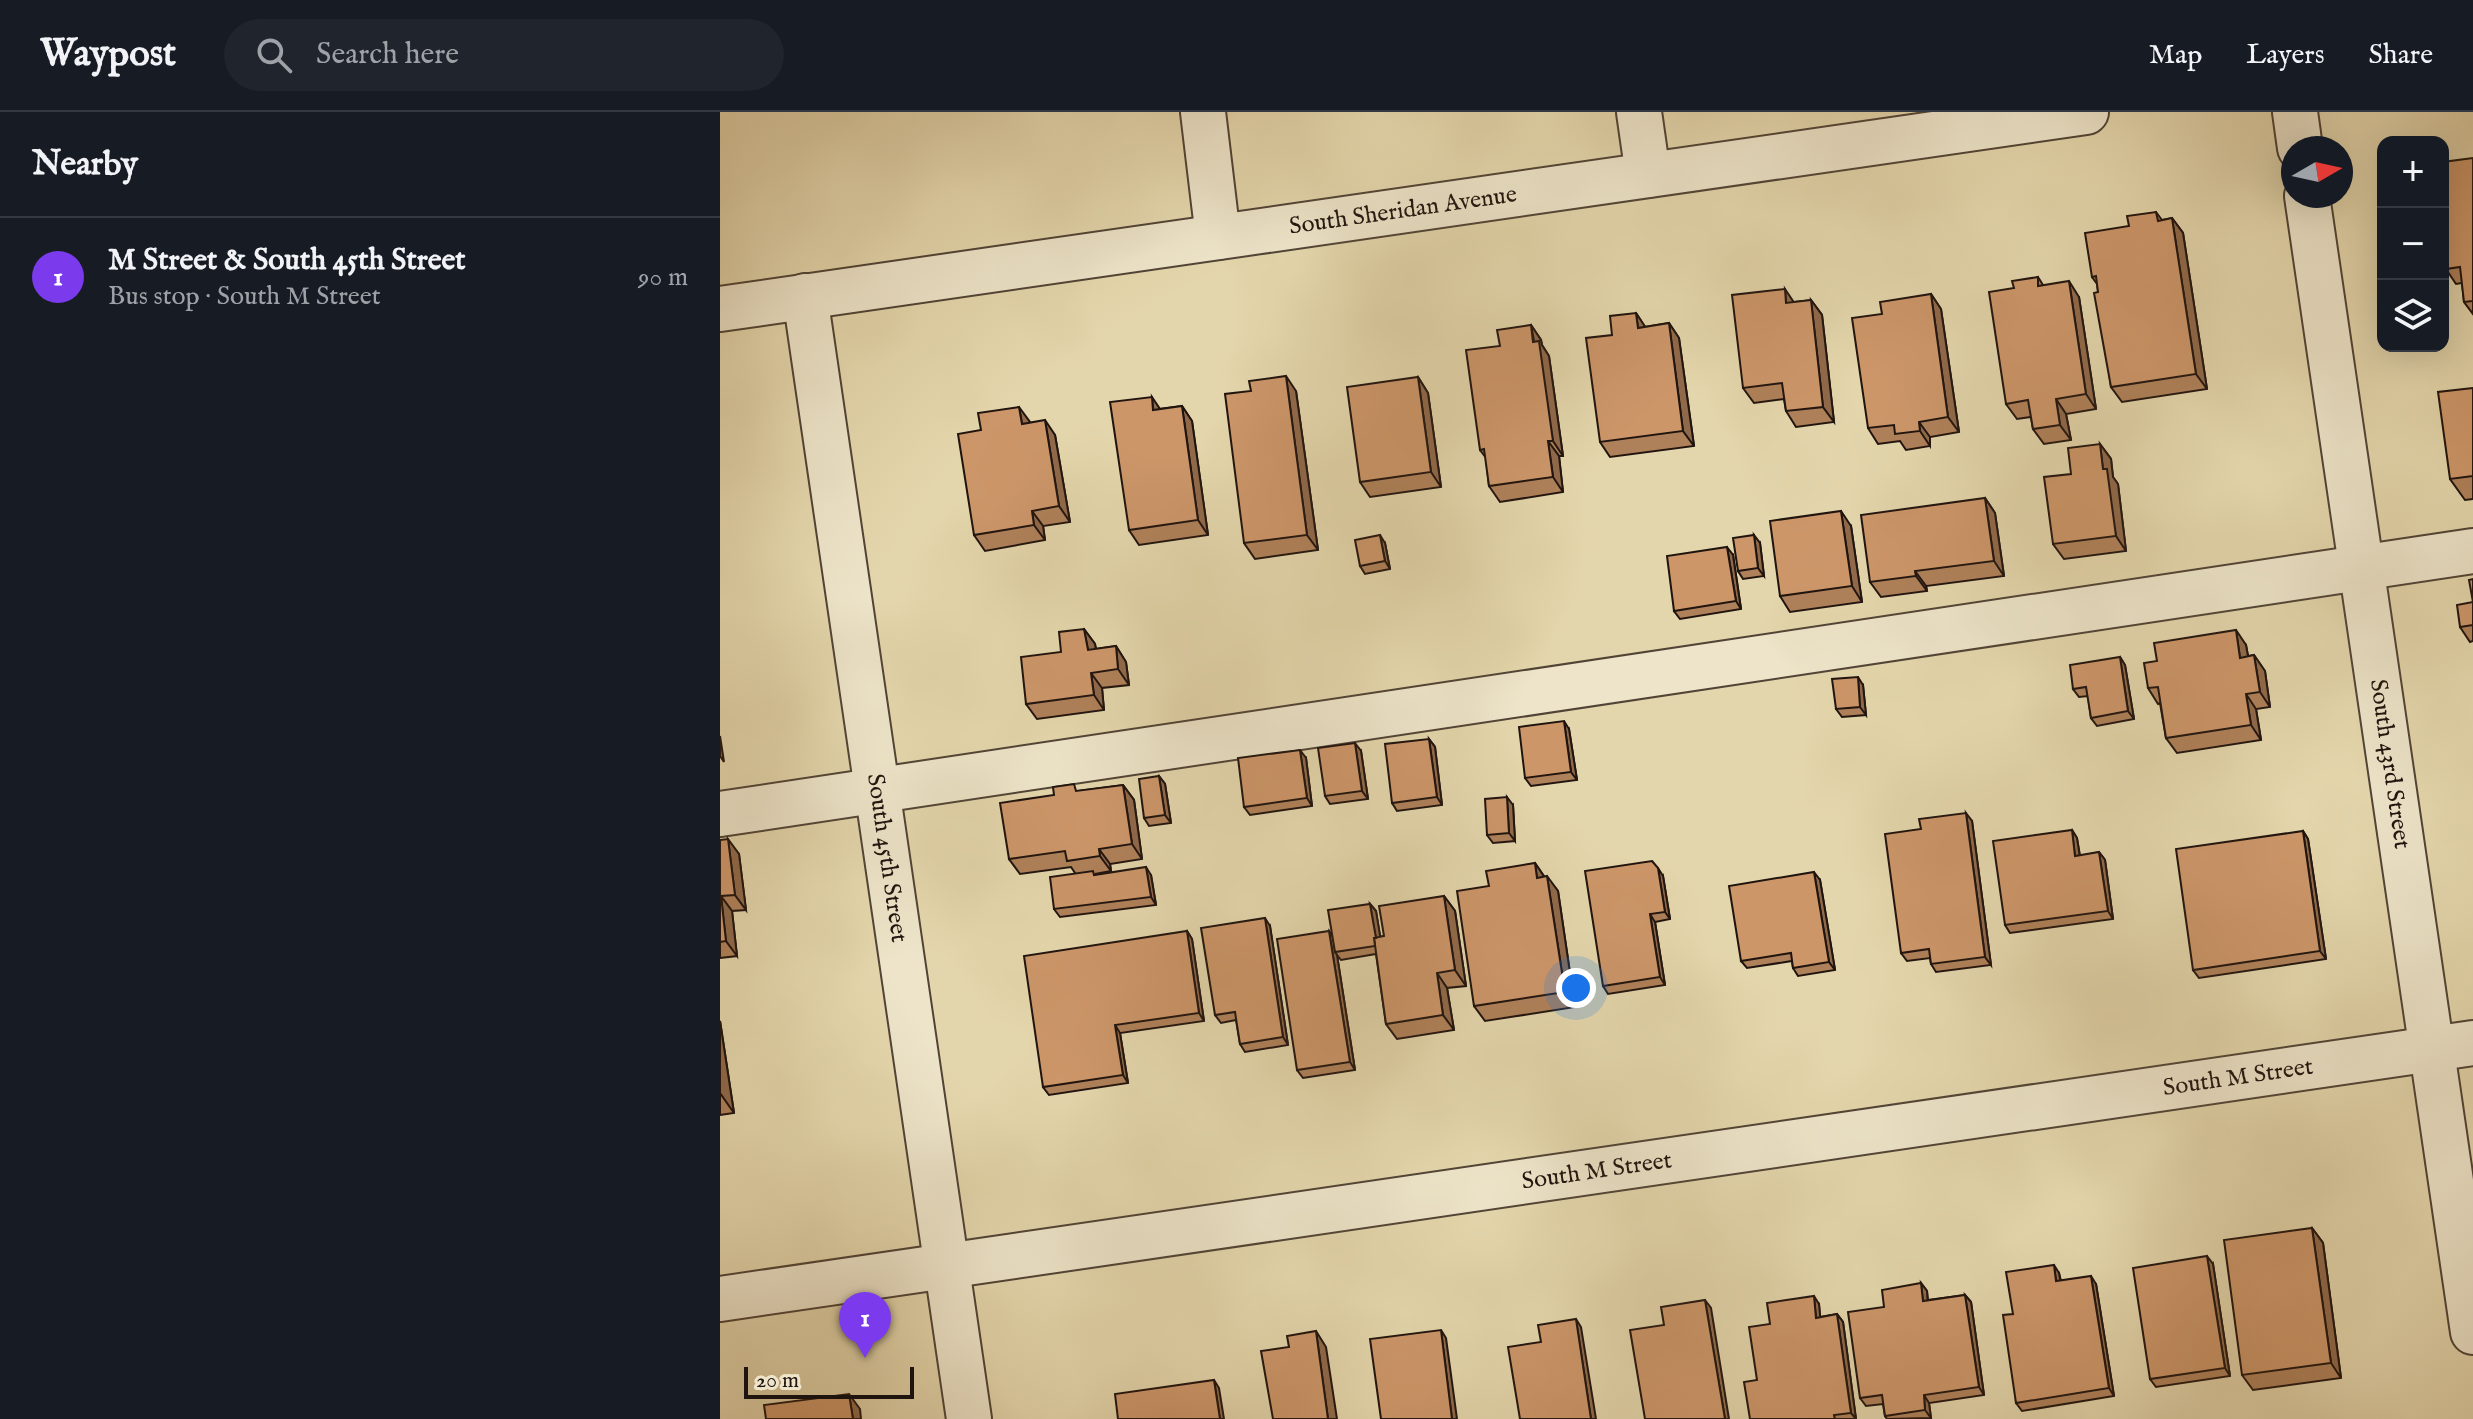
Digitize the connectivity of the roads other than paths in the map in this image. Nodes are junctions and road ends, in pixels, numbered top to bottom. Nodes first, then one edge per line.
1 (1203, 112) edge
2 (1639, 112) edge
3 (2295, 112) edge
4 (2063, 114) edge
5 (2298, 136) edge
6 (1648, 175) junction
7 (2309, 208) edge
8 (1218, 237) junction
9 (805, 296) junction
10 (720, 309) edge
11 (2473, 551) edge
12 (2361, 567) junction
13 (877, 790) junction
14 (720, 814) edge
15 (2452, 1046) edge
16 (947, 1265) junction
17 (720, 1299) edge
18 (2473, 1332) edge
19 (969, 1419) edge

1 - 8 street
2 - 6 street
3 - 5 street
4 - 6 street, South Sheridan Avenue
6 - 8 street, South Sheridan Avenue
7 - 12 street, South 43rd Street
8 - 9 street, South Sheridan Avenue
9 - 10 street, South Sheridan Avenue
9 - 13 street, South 45th Street
11 - 12 street
12 - 13 street
12 - 15 street, South 43rd Street
13 - 14 street
13 - 16 street, South 45th Street
15 - 16 street, South M Street
15 - 18 street, South 43rd Street
16 - 17 street, South M Street
16 - 19 street, South 45th Street

